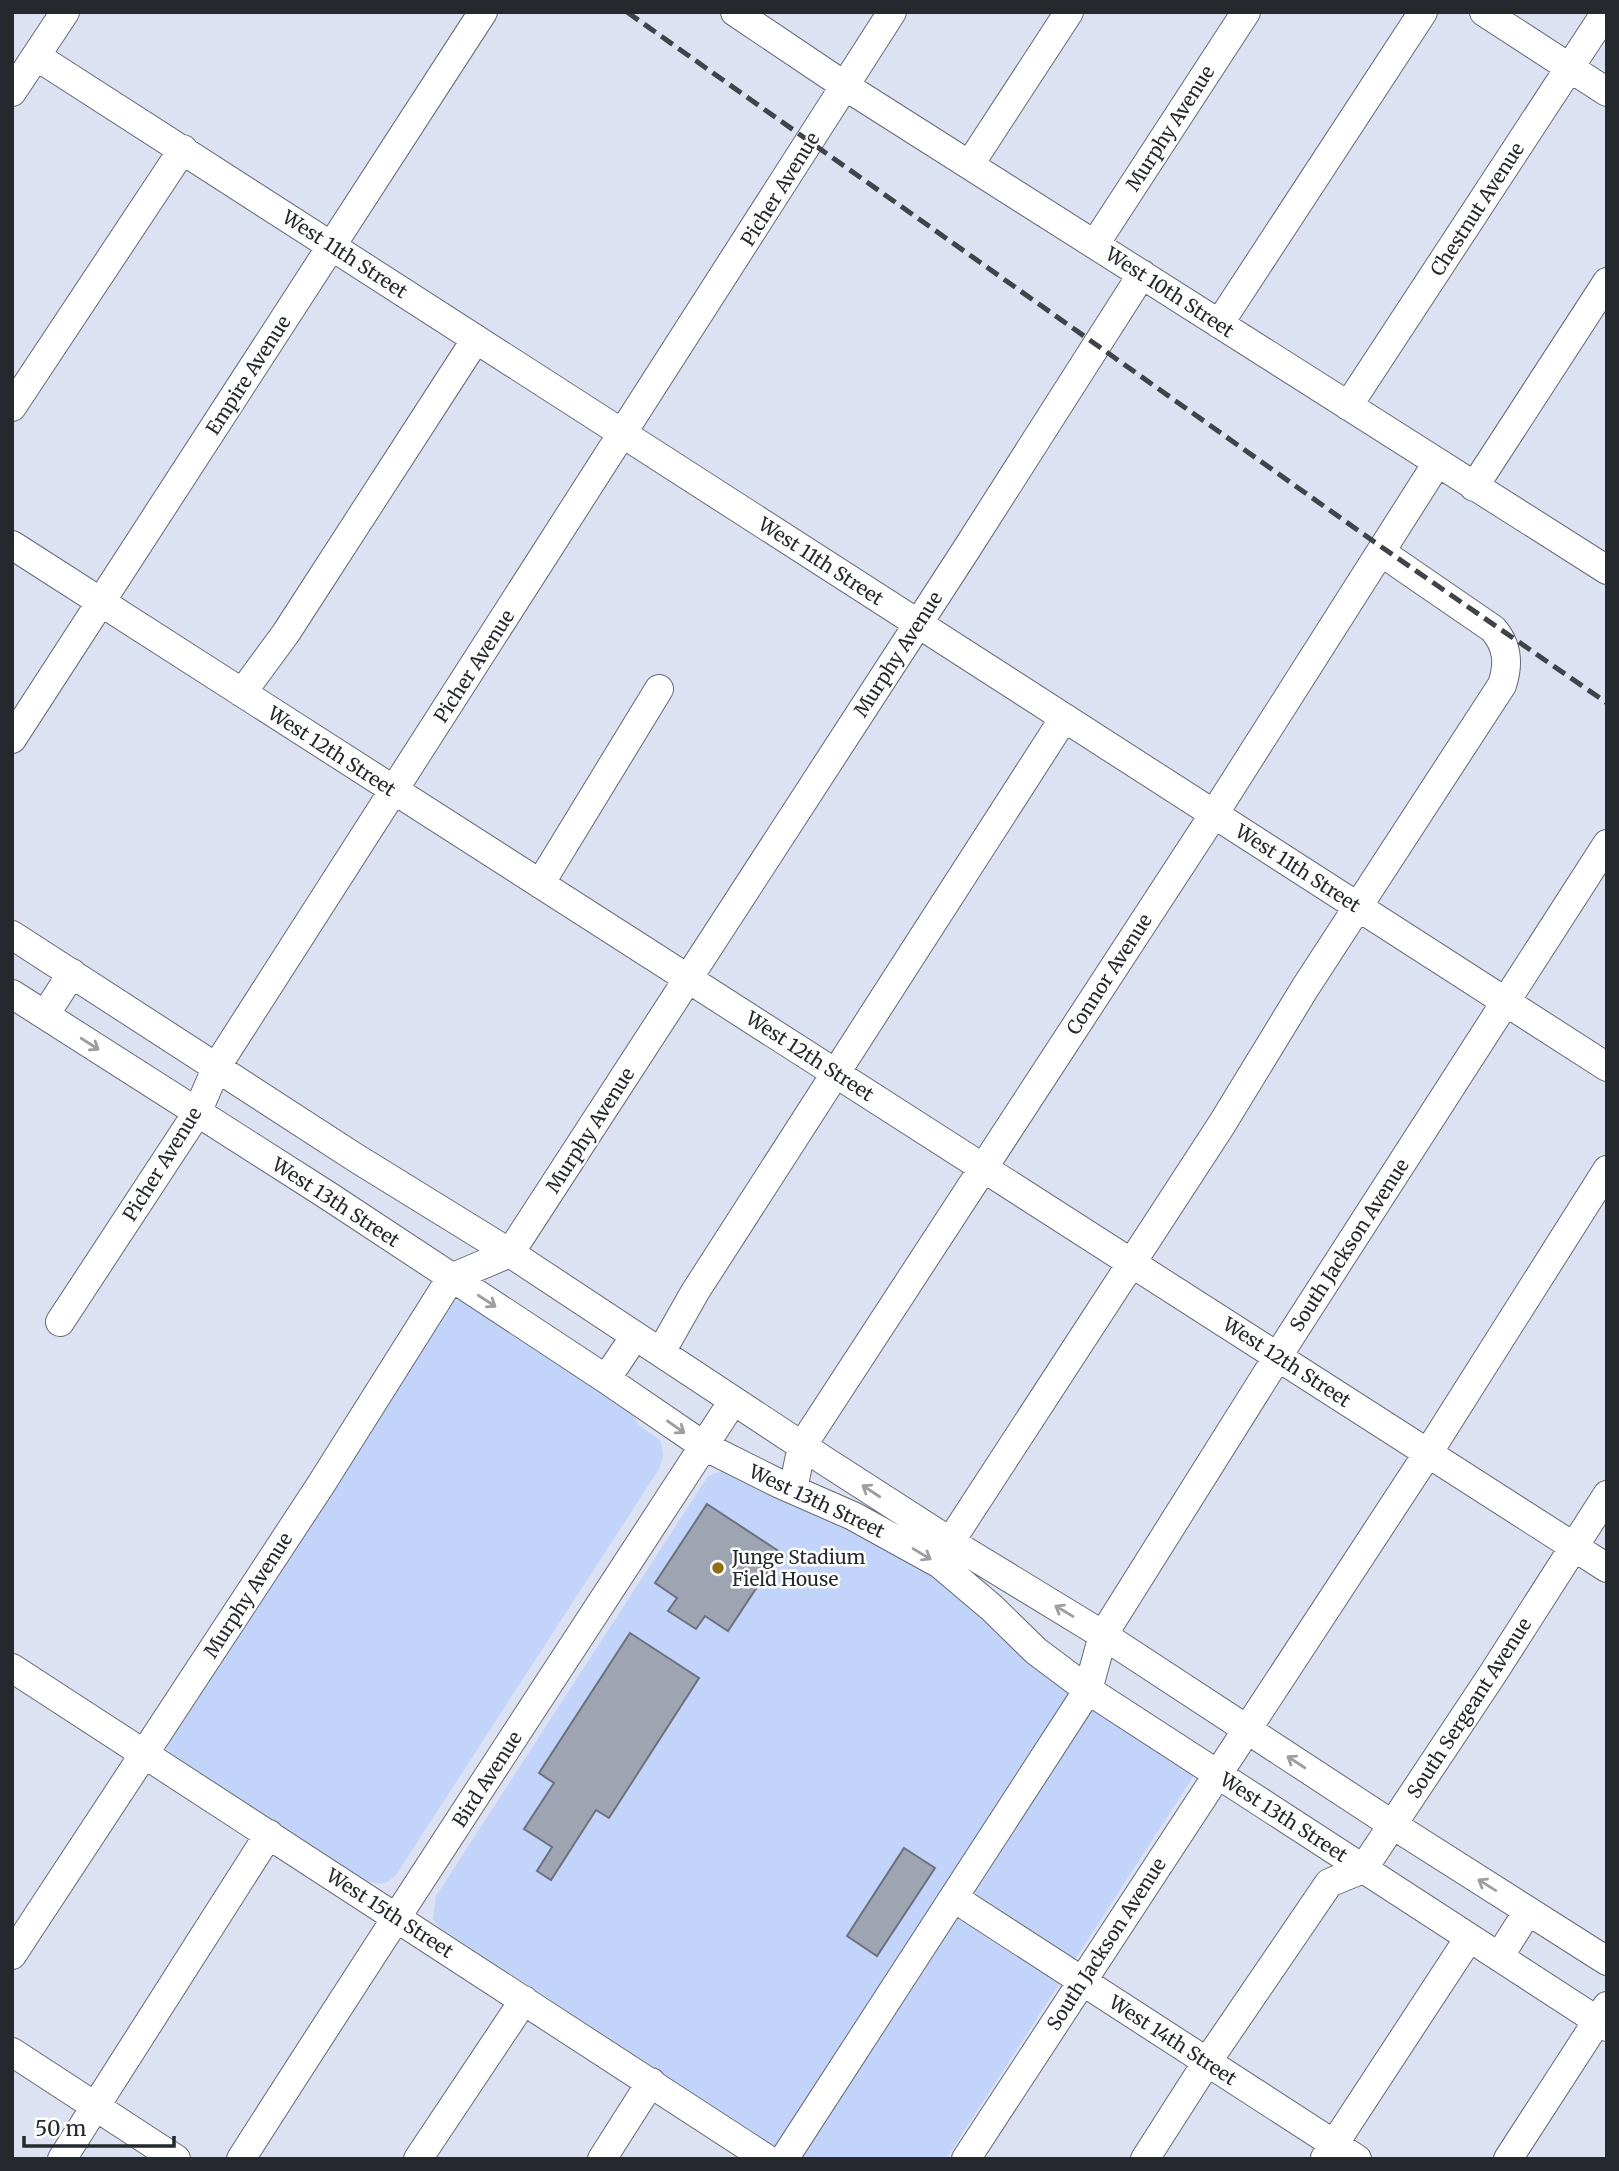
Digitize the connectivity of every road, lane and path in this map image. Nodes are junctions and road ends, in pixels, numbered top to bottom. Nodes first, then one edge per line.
1 (65, 12) edge
2 (483, 12) edge
3 (735, 12) edge
4 (892, 12) edge
5 (1069, 12) edge
6 (1246, 12) edge
7 (1423, 12) edge
8 (1484, 12) edge
9 (1606, 12) edge
10 (36, 56) junction
11 (1570, 68) junction
12 (845, 86) junction
13 (12, 92) edge
14 (1607, 92) edge
15 (183, 149) junction
16 (971, 164) junction
17 (1094, 244) junction
18 (331, 246) junction
19 (1142, 274) junction
20 (1607, 282) edge
21 (1219, 324) junction
22 (476, 339) junction
23 (1349, 406) junction
24 (12, 407) edge
25 (624, 433) junction
26 (1437, 463) junction
27 (1474, 487) junction
28 (12, 545) edge
29 (1381, 552) junction
30 (1606, 568) edge
31 (102, 602) junction
32 (917, 624) junction
33 (659, 689) dead end
34 (242, 693) junction
35 (1064, 718) junction
36 (12, 739) edge
37 (394, 792) junction
38 (1213, 814) junction
39 (1607, 844) edge
40 (540, 884) junction
41 (1358, 906) junction
42 (18, 945) edge
43 (72, 973) junction
44 (687, 978) junction
45 (12, 994) edge
46 (1506, 1002) junction
47 (45, 1015) junction
48 (217, 1066) junction
49 (1607, 1067) edge
50 (836, 1073) junction
51 (197, 1113) junction
52 (356, 1158) junction
53 (984, 1167) junction
54 (1607, 1170) edge
55 (327, 1195) junction
56 (510, 1253) junction
57 (1132, 1262) junction
58 (451, 1278) junction
59 (60, 1322) dead end
60 (635, 1336) junction
61 (661, 1352) junction
62 (1278, 1357) junction
63 (606, 1379) junction
64 (733, 1401) junction
65 (704, 1446) junction
66 (802, 1446) junction
67 (1428, 1452) junction
68 (793, 1489) junction
69 (1607, 1495) edge
70 (950, 1542) junction
71 (1574, 1546) junction
72 (1607, 1568) edge
73 (1103, 1635) junction
74 (14, 1673) edge
75 (1088, 1690) junction
76 (1247, 1730) junction
77 (144, 1753) junction
78 (1217, 1774) junction
79 (1393, 1825) junction
80 (269, 1834) junction
81 (1363, 1869) junction
82 (954, 1898) junction
83 (1528, 1911) junction
84 (396, 1917) junction
85 (1469, 1938) junction
86 (12, 1955) edge
87 (1499, 1957) junction
88 (1607, 1961) edge
89 (1082, 1982) junction
90 (524, 2000) junction
91 (1604, 2018) edge
92 (12, 2052) edge
93 (1207, 2062) junction
94 (651, 2082) junction
95 (96, 2107) junction
96 (1339, 2154) edge
97 (62, 2159) edge
98 (176, 2159) edge
99 (241, 2159) edge
100 (418, 2159) edge
101 (602, 2159) edge
102 (767, 2159) edge
103 (784, 2159) edge
104 (966, 2159) edge
105 (1145, 2159) edge
106 (1508, 2159) edge

1 - 10 street
2 - 18 street, Empire Avenue
3 - 12 street, West 10th Street
4 - 12 street, Picher Avenue
5 - 16 street
6 - 17 street, Murphy Avenue
7 - 21 street
8 - 11 street
9 - 11 street, Chestnut Avenue
10 - 13 street
10 - 15 street, West 11th Street
11 - 14 street
11 - 23 street, Chestnut Avenue
12 - 16 street, West 10th Street
12 - 25 street, Picher Avenue
15 - 18 street, West 11th Street
15 - 24 street
16 - 17 street, West 10th Street
17 - 19 street, West 10th Street
18 - 22 street, West 11th Street
18 - 31 street, Empire Avenue
19 - 21 street, West 10th Street
19 - 32 street, Murphy Avenue
20 - 27 street
21 - 23 street, West 10th Street
22 - 25 street, West 11th Street
22 - 34 street
23 - 26 street, West 10th Street
25 - 32 street, West 11th Street
25 - 37 street, Picher Avenue
26 - 27 street, West 10th Street
26 - 29 street, Connor Avenue
27 - 30 street, West 10th Street
28 - 31 street, West 12th Street
29 - 38 street, Connor Avenue
29 - 41 street
31 - 34 street, West 12th Street
31 - 36 street, Empire Avenue
32 - 35 street, West 11th Street
32 - 44 street, Murphy Avenue
33 - 40 street
34 - 37 street, West 12th Street
35 - 38 street, West 11th Street
35 - 50 street
37 - 40 street, West 12th Street
37 - 48 street, Picher Avenue
38 - 41 street, West 11th Street
38 - 53 street, Connor Avenue
39 - 46 street, South Jackson Avenue
40 - 44 street, West 12th Street
41 - 46 street, West 11th Street
41 - 57 street
42 - 43 street, West 13th Street
43 - 47 street
43 - 48 street, West 13th Street
44 - 50 street, West 12th Street
44 - 56 street, Murphy Avenue
45 - 47 street, West 13th Street
46 - 49 street, West 11th Street
46 - 62 street, South Jackson Avenue
47 -> 51 street, West 13th Street
48 - 51 street, Picher Avenue
48 - 52 street, West 13th Street
50 - 53 street, West 12th Street
50 - 61 street
51 - 55 street, West 13th Street
51 - 59 street, Picher Avenue
52 - 55 street
52 - 56 street, West 13th Street
53 - 57 street, West 12th Street
53 - 66 street, Connor Avenue
54 - 67 street, South Jackson Avenue
55 - 58 street, West 13th Street
56 - 58 street
56 - 60 street, West 13th Street
57 - 62 street, West 12th Street
57 - 70 street
58 -> 63 street, West 13th Street
58 - 77 street, Murphy Avenue
60 - 61 street, West 13th Street
60 - 63 street
61 - 64 street, West 13th Street
62 - 67 street, West 12th Street
62 - 73 street, South Jackson Avenue
63 -> 65 street, West 13th Street
64 - 65 street, Bird Avenue
64 - 66 street, West 13th Street
65 - 68 street, West 13th Street
65 - 84 street, Bird Avenue
66 - 68 street, Connor Avenue
70 -> 66 street, West 13th Street
67 - 71 street, West 12th Street
67 - 76 street, South Jackson Avenue
68 -> 75 street, West 13th Street
69 - 71 street, South Sergeant Avenue
73 -> 70 street, West 13th Street
71 - 72 street, West 12th Street
71 - 79 street, South Sergeant Avenue
73 - 75 street, South Jackson Avenue
73 - 76 street, West 13th Street
74 - 77 street, West 15th Street
75 - 78 street, West 13th Street
75 - 82 street, South Jackson Avenue
76 - 78 street, South Jackson Avenue
79 -> 76 street, West 13th Street
77 - 80 street, West 15th Street
77 - 86 street, Murphy Avenue
78 - 81 street, West 13th Street
78 - 89 street, South Jackson Avenue
79 - 81 street, South Sergeant Avenue
83 -> 79 street, West 13th Street
80 - 84 street, West 15th Street
80 - 95 street
81 - 85 street, West 13th Street
81 - 93 street
82 - 89 street, West 14th Street
82 - 103 street, South Jackson Avenue
83 - 87 street
83 - 88 street, West 13th Street
84 - 90 street, West 15th Street
84 - 99 street, Bird Avenue
85 - 87 street, West 13th Street
85 - 96 street
87 - 91 street, West 13th Street
89 - 93 street, West 14th Street
89 - 104 street, South Jackson Avenue
90 - 94 street, West 15th Street
90 - 100 street
91 - 106 street
92 - 95 street
93 - 96 street, West 14th Street
93 - 105 street
94 - 101 street
94 - 102 street, West 15th Street
95 - 97 street
95 - 98 street

